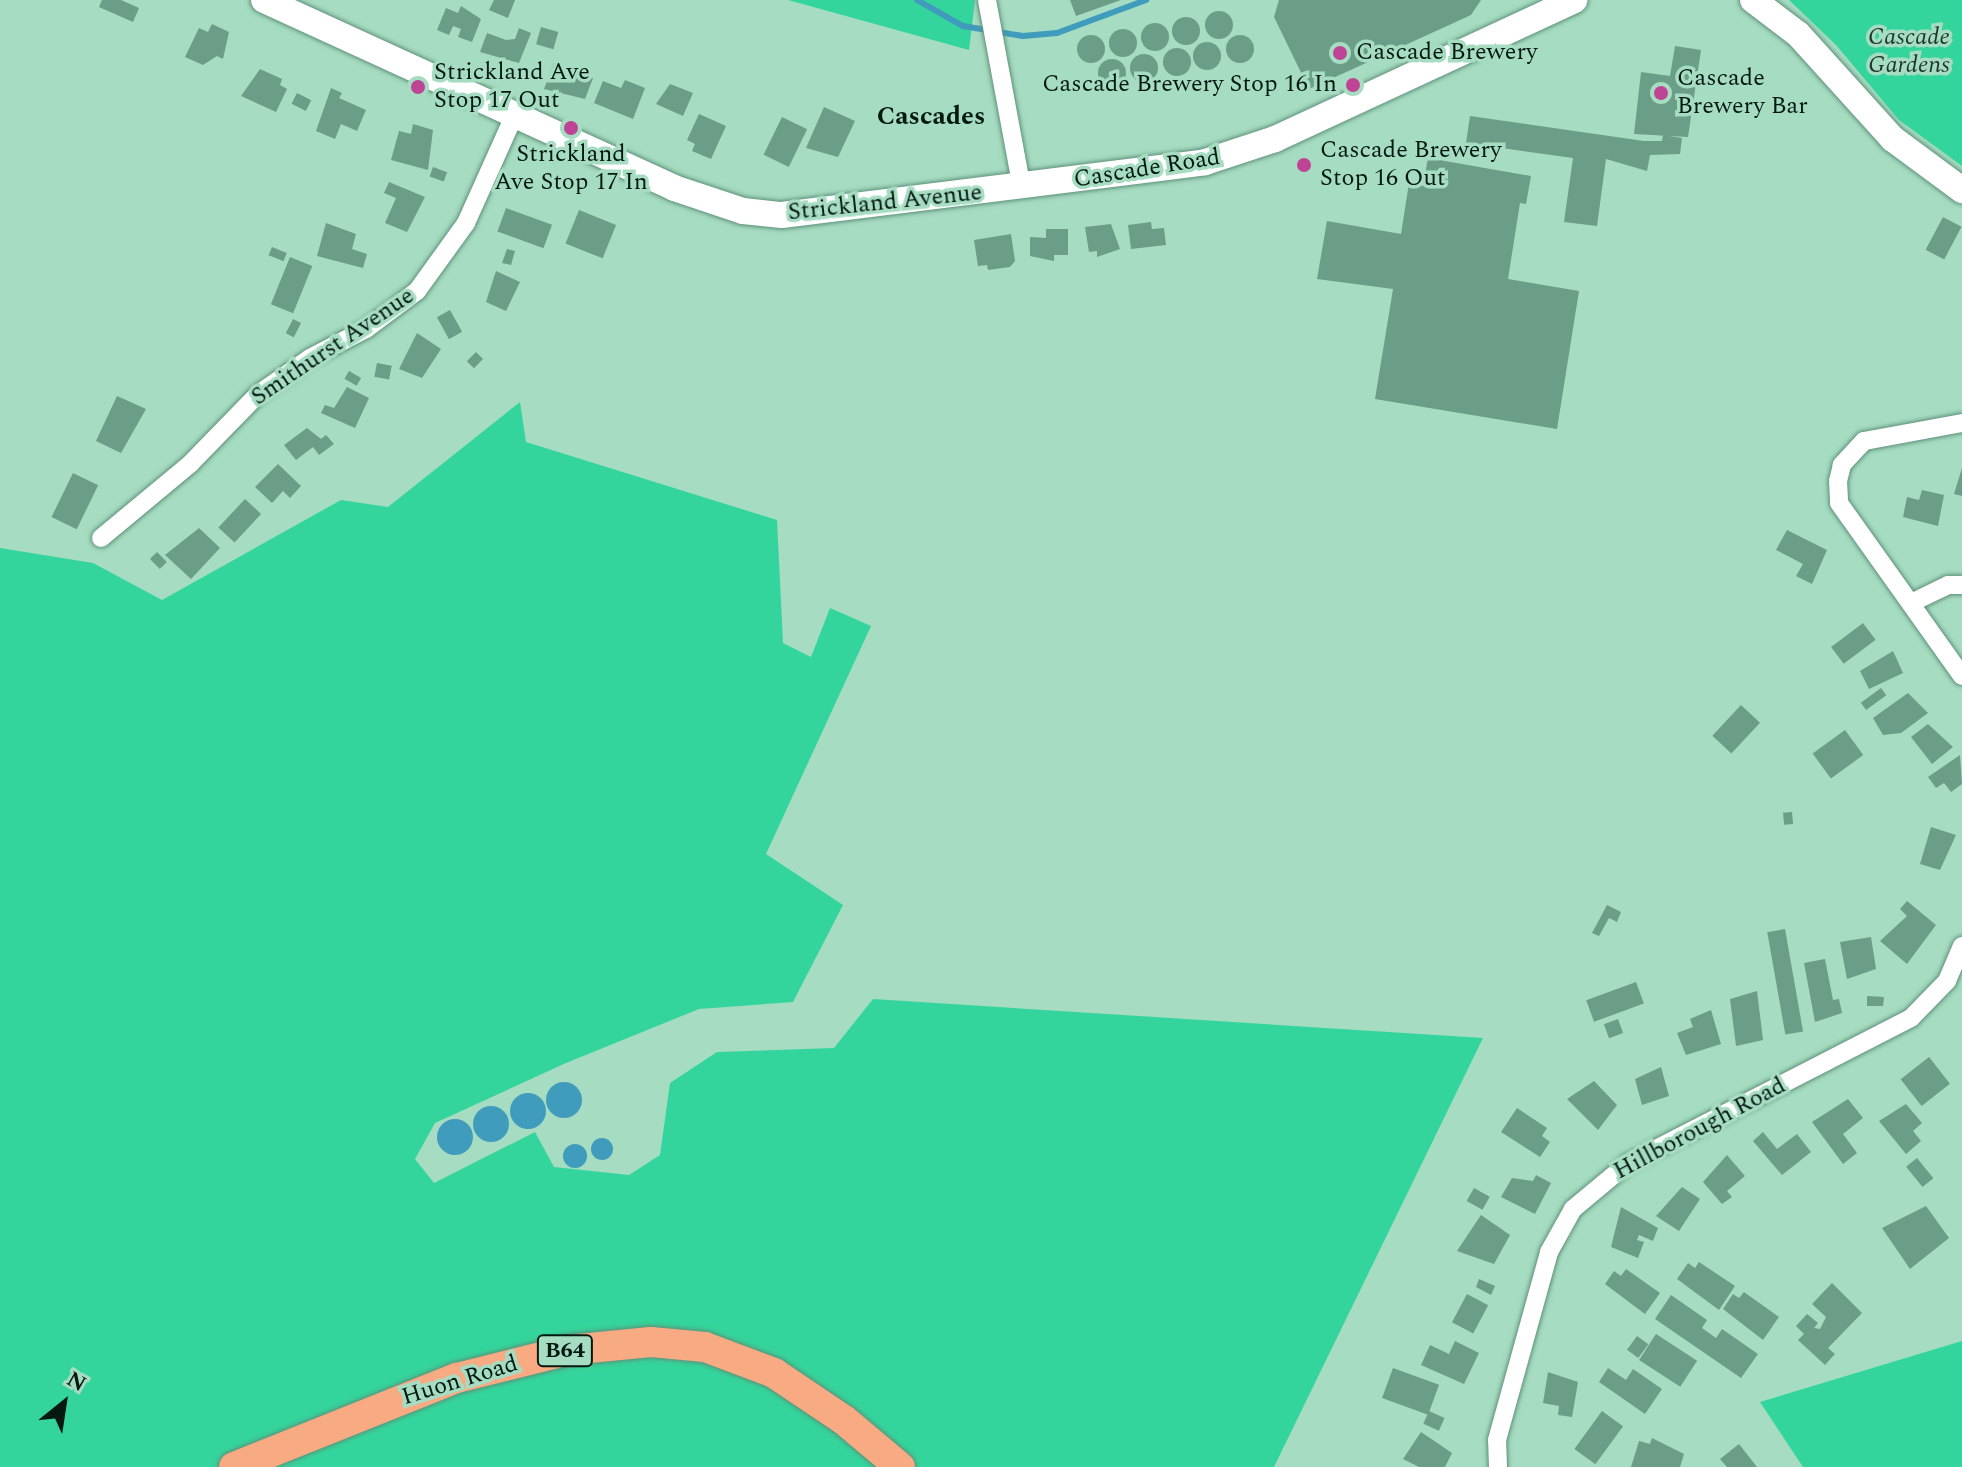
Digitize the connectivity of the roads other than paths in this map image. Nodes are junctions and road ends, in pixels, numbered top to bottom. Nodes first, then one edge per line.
1 (264, 0) edge
2 (987, 0) edge
3 (1574, 0) edge
4 (1753, 0) edge
5 (514, 116) junction
6 (1022, 188) junction
7 (1962, 190) edge
8 (1962, 423) edge
9 (101, 538) dead end
10 (1962, 585) edge
11 (1911, 603) junction
12 (1962, 676) edge
13 (1962, 946) edge
14 (234, 1467) edge
15 (900, 1467) edge
16 (1498, 1467) edge

1 - 5 street, Strickland Avenue
2 - 6 street
3 - 6 street, Cascade Road
4 - 7 street
5 - 6 street, Strickland Avenue
5 - 9 street, Smithurst Avenue
8 - 11 street
10 - 11 street
11 - 12 street
13 - 16 street, Hillborough Road
14 - 15 main road, Huon Road / B64

